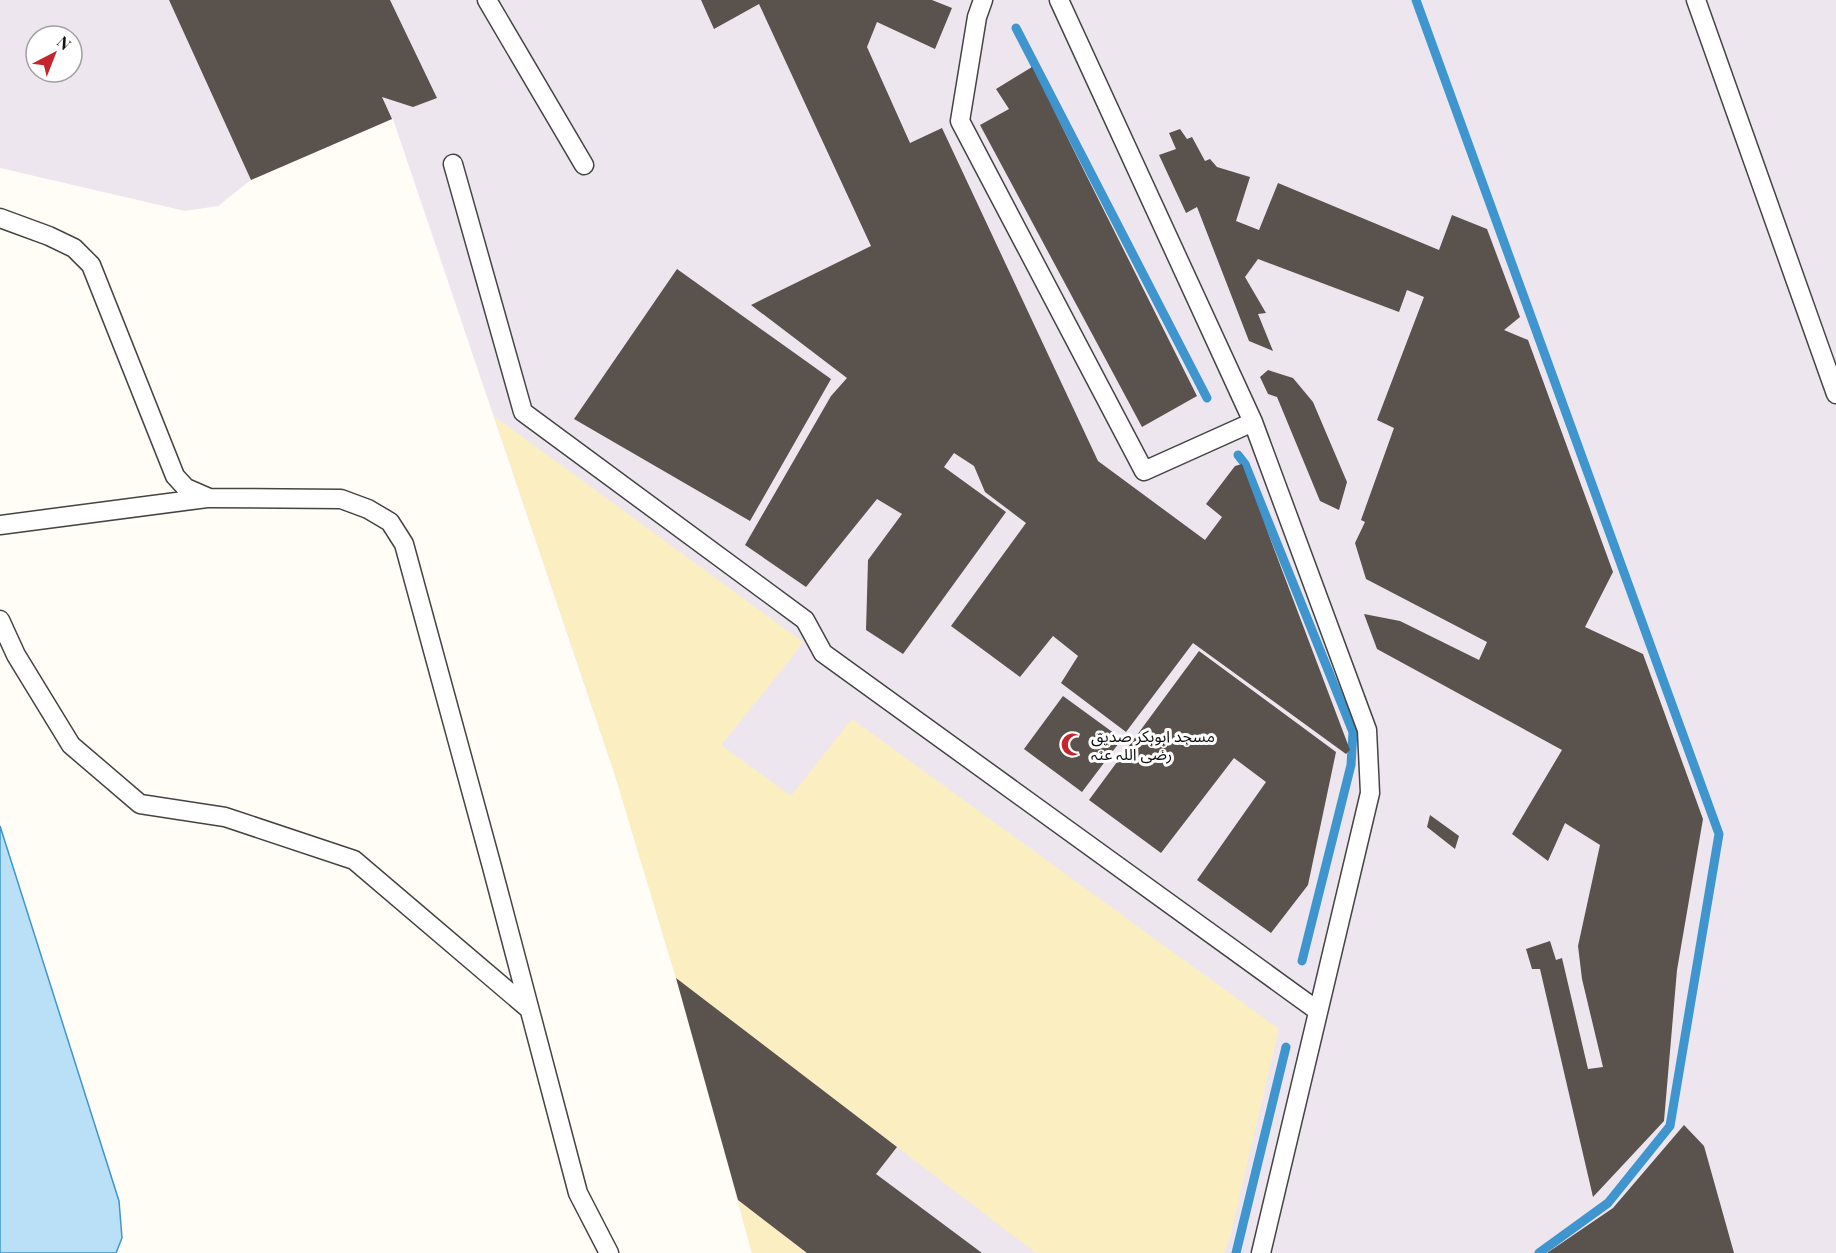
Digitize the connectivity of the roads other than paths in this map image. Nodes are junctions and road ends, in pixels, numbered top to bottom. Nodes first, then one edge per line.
1 (487, 0) edge
2 (983, 0) edge
3 (1059, 0) edge
4 (1696, 0) edge
5 (453, 164) dead end
6 (584, 165) dead end
7 (0, 218) edge
8 (1836, 394) edge
9 (1253, 422) junction
10 (209, 498) junction
11 (0, 525) edge
12 (0, 620) edge
13 (529, 1009) junction
14 (1318, 1011) junction
15 (609, 1253) edge
16 (1261, 1253) edge

1 - 6 lane
2 - 9 lane
3 - 9 lane
4 - 8 lane
5 - 14 lane
7 - 10 lane
9 - 14 lane
10 - 11 lane
10 - 13 lane
12 - 13 lane
13 - 15 lane
14 - 16 lane

